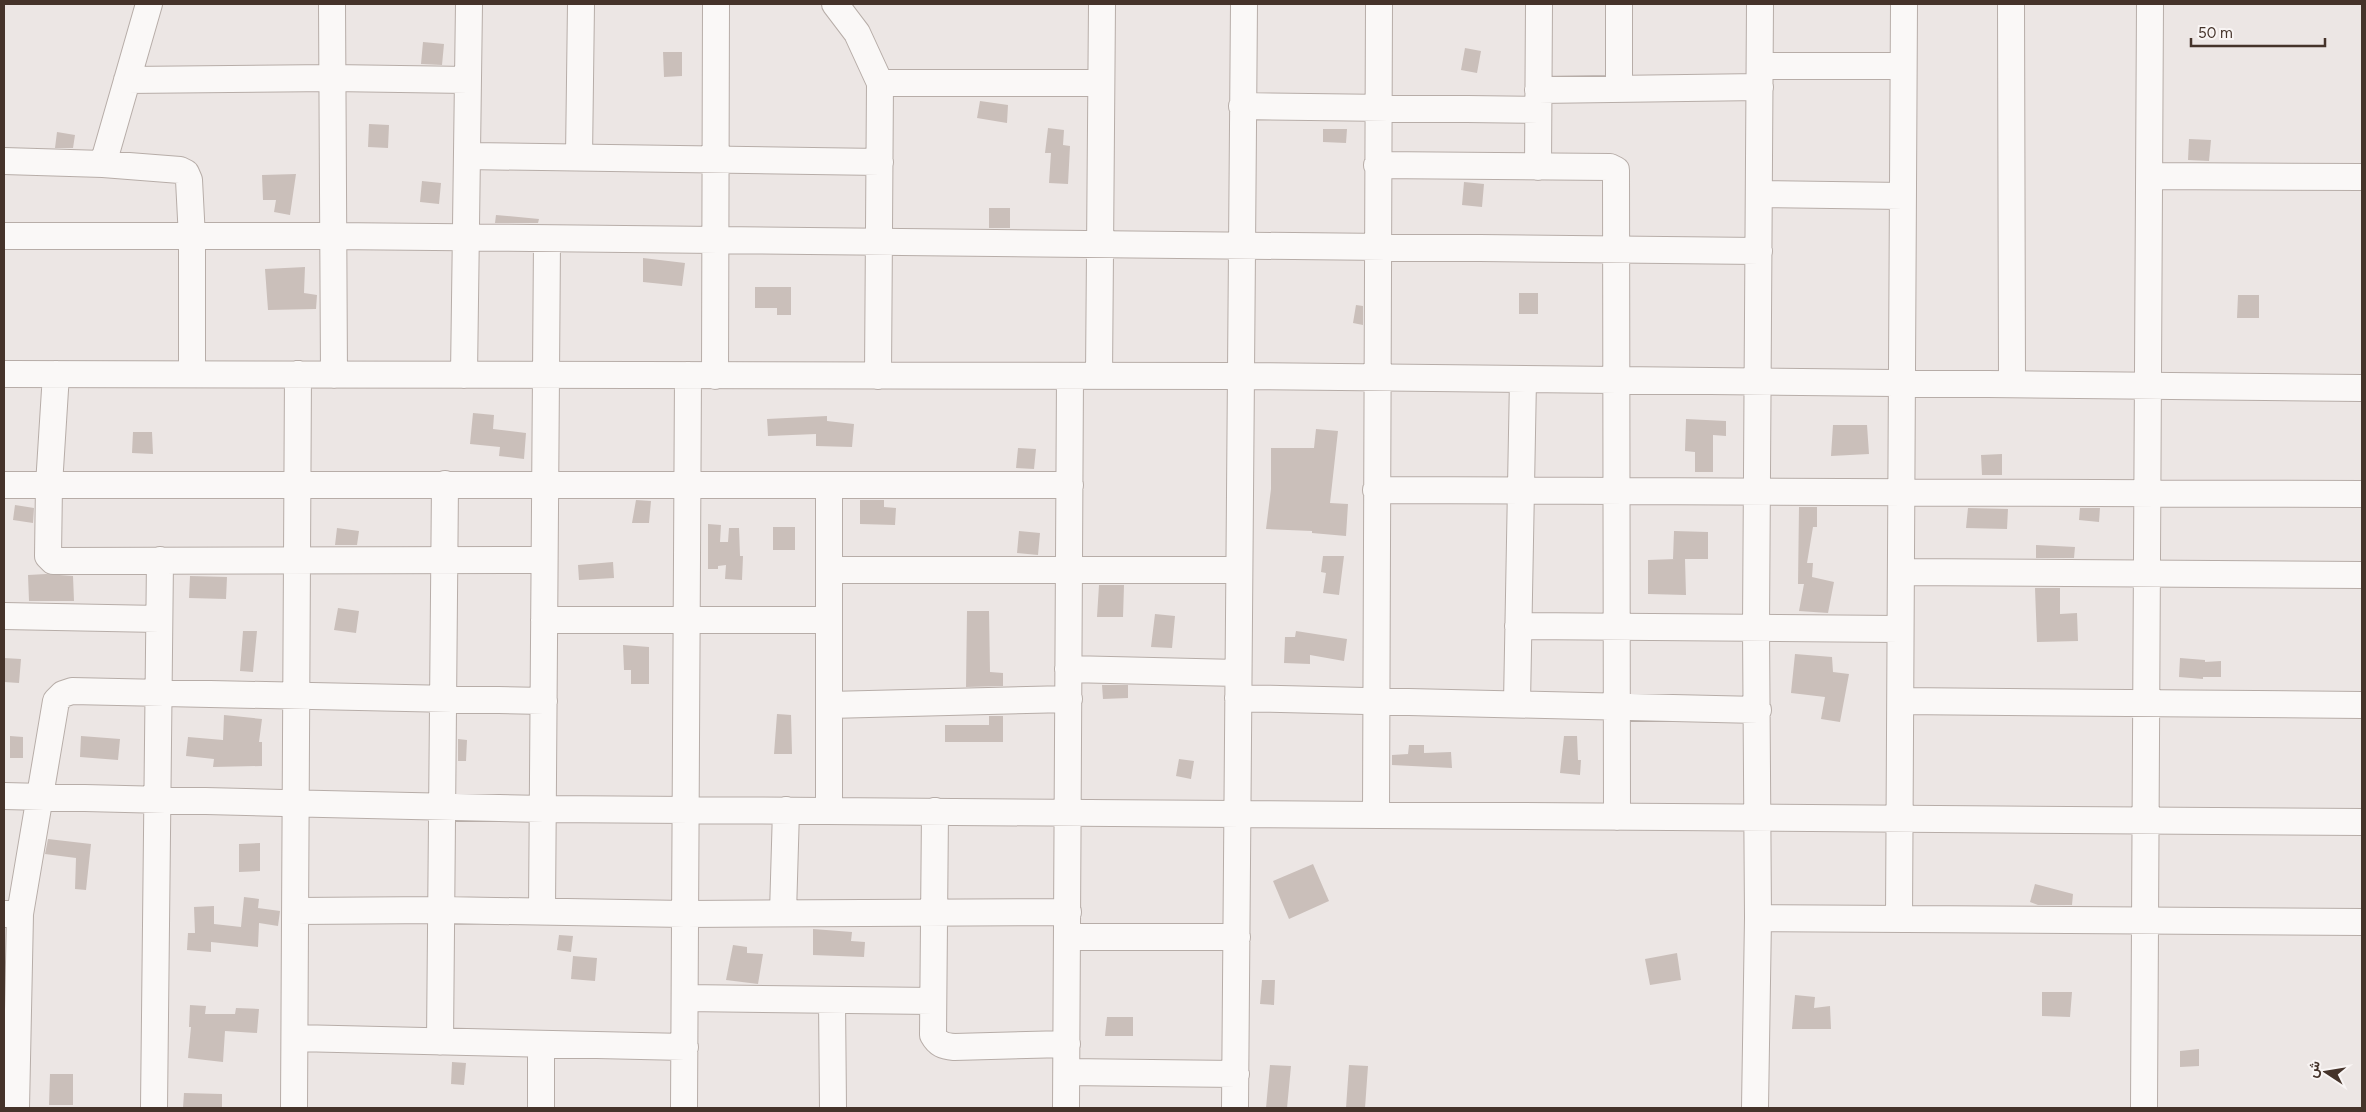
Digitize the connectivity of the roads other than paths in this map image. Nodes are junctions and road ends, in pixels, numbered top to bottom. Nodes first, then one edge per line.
1 (149, 4) edge
2 (332, 4) edge
3 (469, 4) edge
4 (581, 4) edge
5 (716, 4) edge
6 (835, 4) edge
7 (1102, 4) edge
8 (1244, 4) edge
9 (1379, 4) edge
10 (1539, 4) edge
11 (1619, 4) edge
12 (1760, 4) edge
13 (1904, 4) edge
14 (2011, 4) edge
15 (2150, 4) edge
16 (1903, 66) junction
17 (1760, 76) junction
18 (332, 78) junction
19 (127, 80) junction
20 (468, 80) junction
21 (880, 83) junction
22 (1101, 83) junction
23 (1619, 88) junction
24 (1538, 100) junction
25 (1242, 106) junction
26 (1378, 108) junction
27 (467, 156) junction
28 (579, 157) junction
29 (716, 159) junction
30 (4, 160) edge
31 (880, 162) junction
32 (103, 164) junction
33 (1378, 165) junction
34 (1538, 167) junction
35 (2150, 176) junction
36 (2362, 176) edge
37 (1759, 194) junction
38 (1903, 196) junction
39 (4, 236) edge
40 (333, 236) junction
41 (192, 238) junction
42 (466, 238) junction
43 (548, 240) junction
44 (715, 240) junction
45 (879, 242) junction
46 (1100, 244) junction
47 (1241, 245) junction
48 (1377, 247) junction
49 (1617, 249) junction
50 (1759, 251) junction
51 (4, 374) edge
52 (56, 374) junction
53 (192, 374) junction
54 (298, 374) junction
55 (334, 374) junction
56 (464, 375) junction
57 (688, 375) junction
58 (546, 376) junction
59 (715, 376) junction
60 (878, 376) junction
61 (1070, 376) junction
62 (1099, 376) junction
63 (1240, 376) junction
64 (1377, 378) junction
65 (1523, 379) junction
66 (1616, 380) junction
67 (1758, 381) junction
68 (1902, 382) junction
69 (2012, 383) junction
70 (2149, 384) junction
71 (2362, 388) edge
72 (297, 484) junction
73 (445, 484) junction
74 (4, 485) edge
75 (49, 485) junction
76 (687, 485) junction
77 (829, 485) junction
78 (1070, 485) junction
79 (544, 486) junction
80 (1376, 490) junction
81 (1521, 490) junction
82 (1616, 491) junction
83 (1758, 492) junction
84 (1902, 492) junction
85 (2149, 493) junction
86 (2362, 494) edge
87 (444, 559) junction
88 (160, 560) junction
89 (297, 560) junction
90 (543, 560) junction
91 (829, 570) junction
92 (1070, 570) junction
93 (1239, 570) junction
94 (1901, 572) junction
95 (2148, 573) junction
96 (2362, 575) edge
97 (4, 616) edge
98 (160, 619) junction
99 (544, 620) junction
100 (687, 620) junction
101 (829, 620) junction
102 (1518, 626) junction
103 (1615, 627) junction
104 (1756, 628) junction
105 (1900, 629) junction
106 (1068, 669) junction
107 (1238, 673) junction
108 (158, 694) junction
109 (296, 696) junction
110 (443, 698) junction
111 (1238, 698) junction
112 (1069, 699) junction
113 (544, 701) junction
114 (1376, 701) junction
115 (1900, 701) junction
116 (1517, 703) junction
117 (2147, 703) junction
118 (829, 705) junction
119 (1617, 705) junction
120 (2362, 705) edge
121 (1758, 710) junction
122 (4, 796) edge
123 (38, 797) junction
124 (156, 799) junction
125 (296, 805) junction
126 (442, 806) junction
127 (686, 808) junction
128 (544, 809) junction
129 (786, 810) junction
130 (829, 810) junction
131 (935, 811) junction
132 (1068, 812) junction
133 (1238, 814) junction
134 (1376, 815) junction
135 (1617, 817) junction
136 (1757, 818) junction
137 (1900, 818) junction
138 (2146, 820) junction
139 (2362, 822) edge
140 (441, 910) junction
141 (295, 911) junction
142 (542, 911) junction
143 (933, 912) junction
144 (783, 913) junction
145 (12, 914) edge
146 (685, 914) junction
147 (1758, 918) junction
148 (1899, 919) junction
149 (2144, 920) junction
150 (2362, 922) edge
151 (1068, 924) junction
152 (1237, 937) junction
153 (685, 998) junction
154 (832, 1000) junction
155 (933, 1002) junction
156 (294, 1038) junction
157 (440, 1042) junction
158 (541, 1044) junction
159 (1067, 1044) junction
160 (685, 1047) junction
161 (1067, 1072) junction
162 (1236, 1074) junction
163 (16, 1108) edge
164 (154, 1108) edge
165 (294, 1108) edge
166 (541, 1108) edge
167 (684, 1108) edge
168 (832, 1108) edge
169 (1066, 1108) edge
170 (1236, 1108) edge
171 (1755, 1108) edge
172 (2144, 1108) edge

1 - 19 street
2 - 18 street
3 - 20 street
4 - 28 street
5 - 29 street
6 - 21 street
7 - 22 street
8 - 25 street
9 - 26 street
10 - 24 street
11 - 23 street
12 - 17 street
13 - 16 street
14 - 69 street
15 - 35 street
16 - 17 street
16 - 38 street
17 - 23 street
17 - 37 street
18 - 19 street
18 - 20 street
18 - 40 street
19 - 32 street
20 - 27 street
21 - 22 street
21 - 31 street
22 - 46 street
23 - 24 street
24 - 26 street
24 - 34 street
25 - 26 street
25 - 47 street
26 - 33 street
27 - 28 street
27 - 42 street
28 - 29 street
29 - 31 street
29 - 44 street
30 - 32 street
31 - 45 street
32 - 41 street
33 - 34 street
33 - 48 street
34 - 49 street
35 - 36 street
35 - 70 street
37 - 38 street
37 - 50 street
38 - 68 street
39 - 41 street
40 - 41 street
40 - 42 street
40 - 55 street
41 - 53 street
42 - 43 street
42 - 56 street
43 - 44 street
43 - 58 street
44 - 45 street
44 - 59 street
45 - 46 street
45 - 60 street
46 - 47 street
46 - 62 street
47 - 48 street
47 - 63 street
48 - 49 street
48 - 64 street
49 - 50 street
49 - 66 street
50 - 67 street
51 - 52 street
52 - 53 street
52 - 75 street
53 - 54 street
54 - 55 street
54 - 72 street
55 - 56 street
56 - 58 street
57 - 58 street
57 - 59 street
57 - 76 street
58 - 79 street
59 - 60 street
60 - 61 street
61 - 62 street
61 - 78 street
62 - 63 street
63 - 64 street
63 - 93 street
64 - 65 street
64 - 80 street
65 - 66 street
65 - 81 street
66 - 67 street
66 - 82 street
67 - 68 street
67 - 83 street
68 - 69 street
68 - 84 street
69 - 70 street
70 - 71 street
70 - 85 street
72 - 73 street
72 - 75 street
72 - 89 street
73 - 79 street
73 - 87 street
74 - 75 street
75 - 88 street
76 - 77 street
76 - 79 street
76 - 100 street
77 - 78 street
77 - 91 street
78 - 92 street
79 - 90 street
80 - 81 street
80 - 114 street
81 - 82 street
81 - 102 street
82 - 83 street
82 - 103 street
83 - 84 street
83 - 104 street
84 - 85 street
84 - 94 street
85 - 86 street
85 - 95 street
87 - 89 street
87 - 90 street
87 - 110 street
88 - 89 street
88 - 98 street
89 - 109 street
90 - 99 street
91 - 92 street
91 - 101 street
92 - 93 street
92 - 106 street
93 - 107 street
94 - 95 street
94 - 105 street
95 - 96 street
95 - 117 street
97 - 98 street
98 - 108 street
99 - 100 street
99 - 113 street
100 - 101 street
100 - 127 street
101 - 118 street
102 - 103 street
102 - 116 street
103 - 104 street
103 - 119 street
104 - 105 street
104 - 121 street
105 - 115 street
106 - 107 street
106 - 112 street
107 - 111 street
108 - 109 street
108 - 123 street
108 - 124 street
109 - 110 street
109 - 125 street
110 - 113 street
110 - 126 street
111 - 114 street
111 - 133 street
112 - 118 street
112 - 132 street
113 - 128 street
114 - 116 street
114 - 134 street
115 - 117 street
115 - 137 street
116 - 119 street
117 - 120 street
117 - 138 street
118 - 130 street
119 - 121 street
119 - 135 street
121 - 136 street
122 - 123 street
123 - 124 street
123 - 145 street
124 - 125 street
124 - 164 street
125 - 126 street
125 - 141 street
126 - 128 street
126 - 140 street
127 - 128 street
127 - 129 street
127 - 146 street
128 - 142 street
129 - 130 street
129 - 144 street
130 - 131 street
131 - 132 street
131 - 143 street
132 - 133 street
132 - 151 street
133 - 134 street
133 - 152 street
134 - 135 street
135 - 136 street
136 - 137 street
136 - 147 street
137 - 138 street
137 - 148 street
138 - 139 street
138 - 149 street
140 - 141 street
140 - 142 street
140 - 157 street
141 - 156 street
142 - 146 street
143 - 144 street
143 - 151 street
143 - 155 street
144 - 146 street
145 - 163 street
146 - 153 street
147 - 148 street
147 - 171 street
148 - 149 street
149 - 150 street
149 - 172 street
151 - 152 street
151 - 159 street
152 - 162 street
153 - 154 street
153 - 160 street
154 - 155 street
154 - 168 street
155 - 159 street
156 - 157 street
156 - 165 street
157 - 158 street
158 - 160 street
158 - 166 street
159 - 161 street
160 - 167 street
161 - 162 street
161 - 169 street
162 - 170 street

